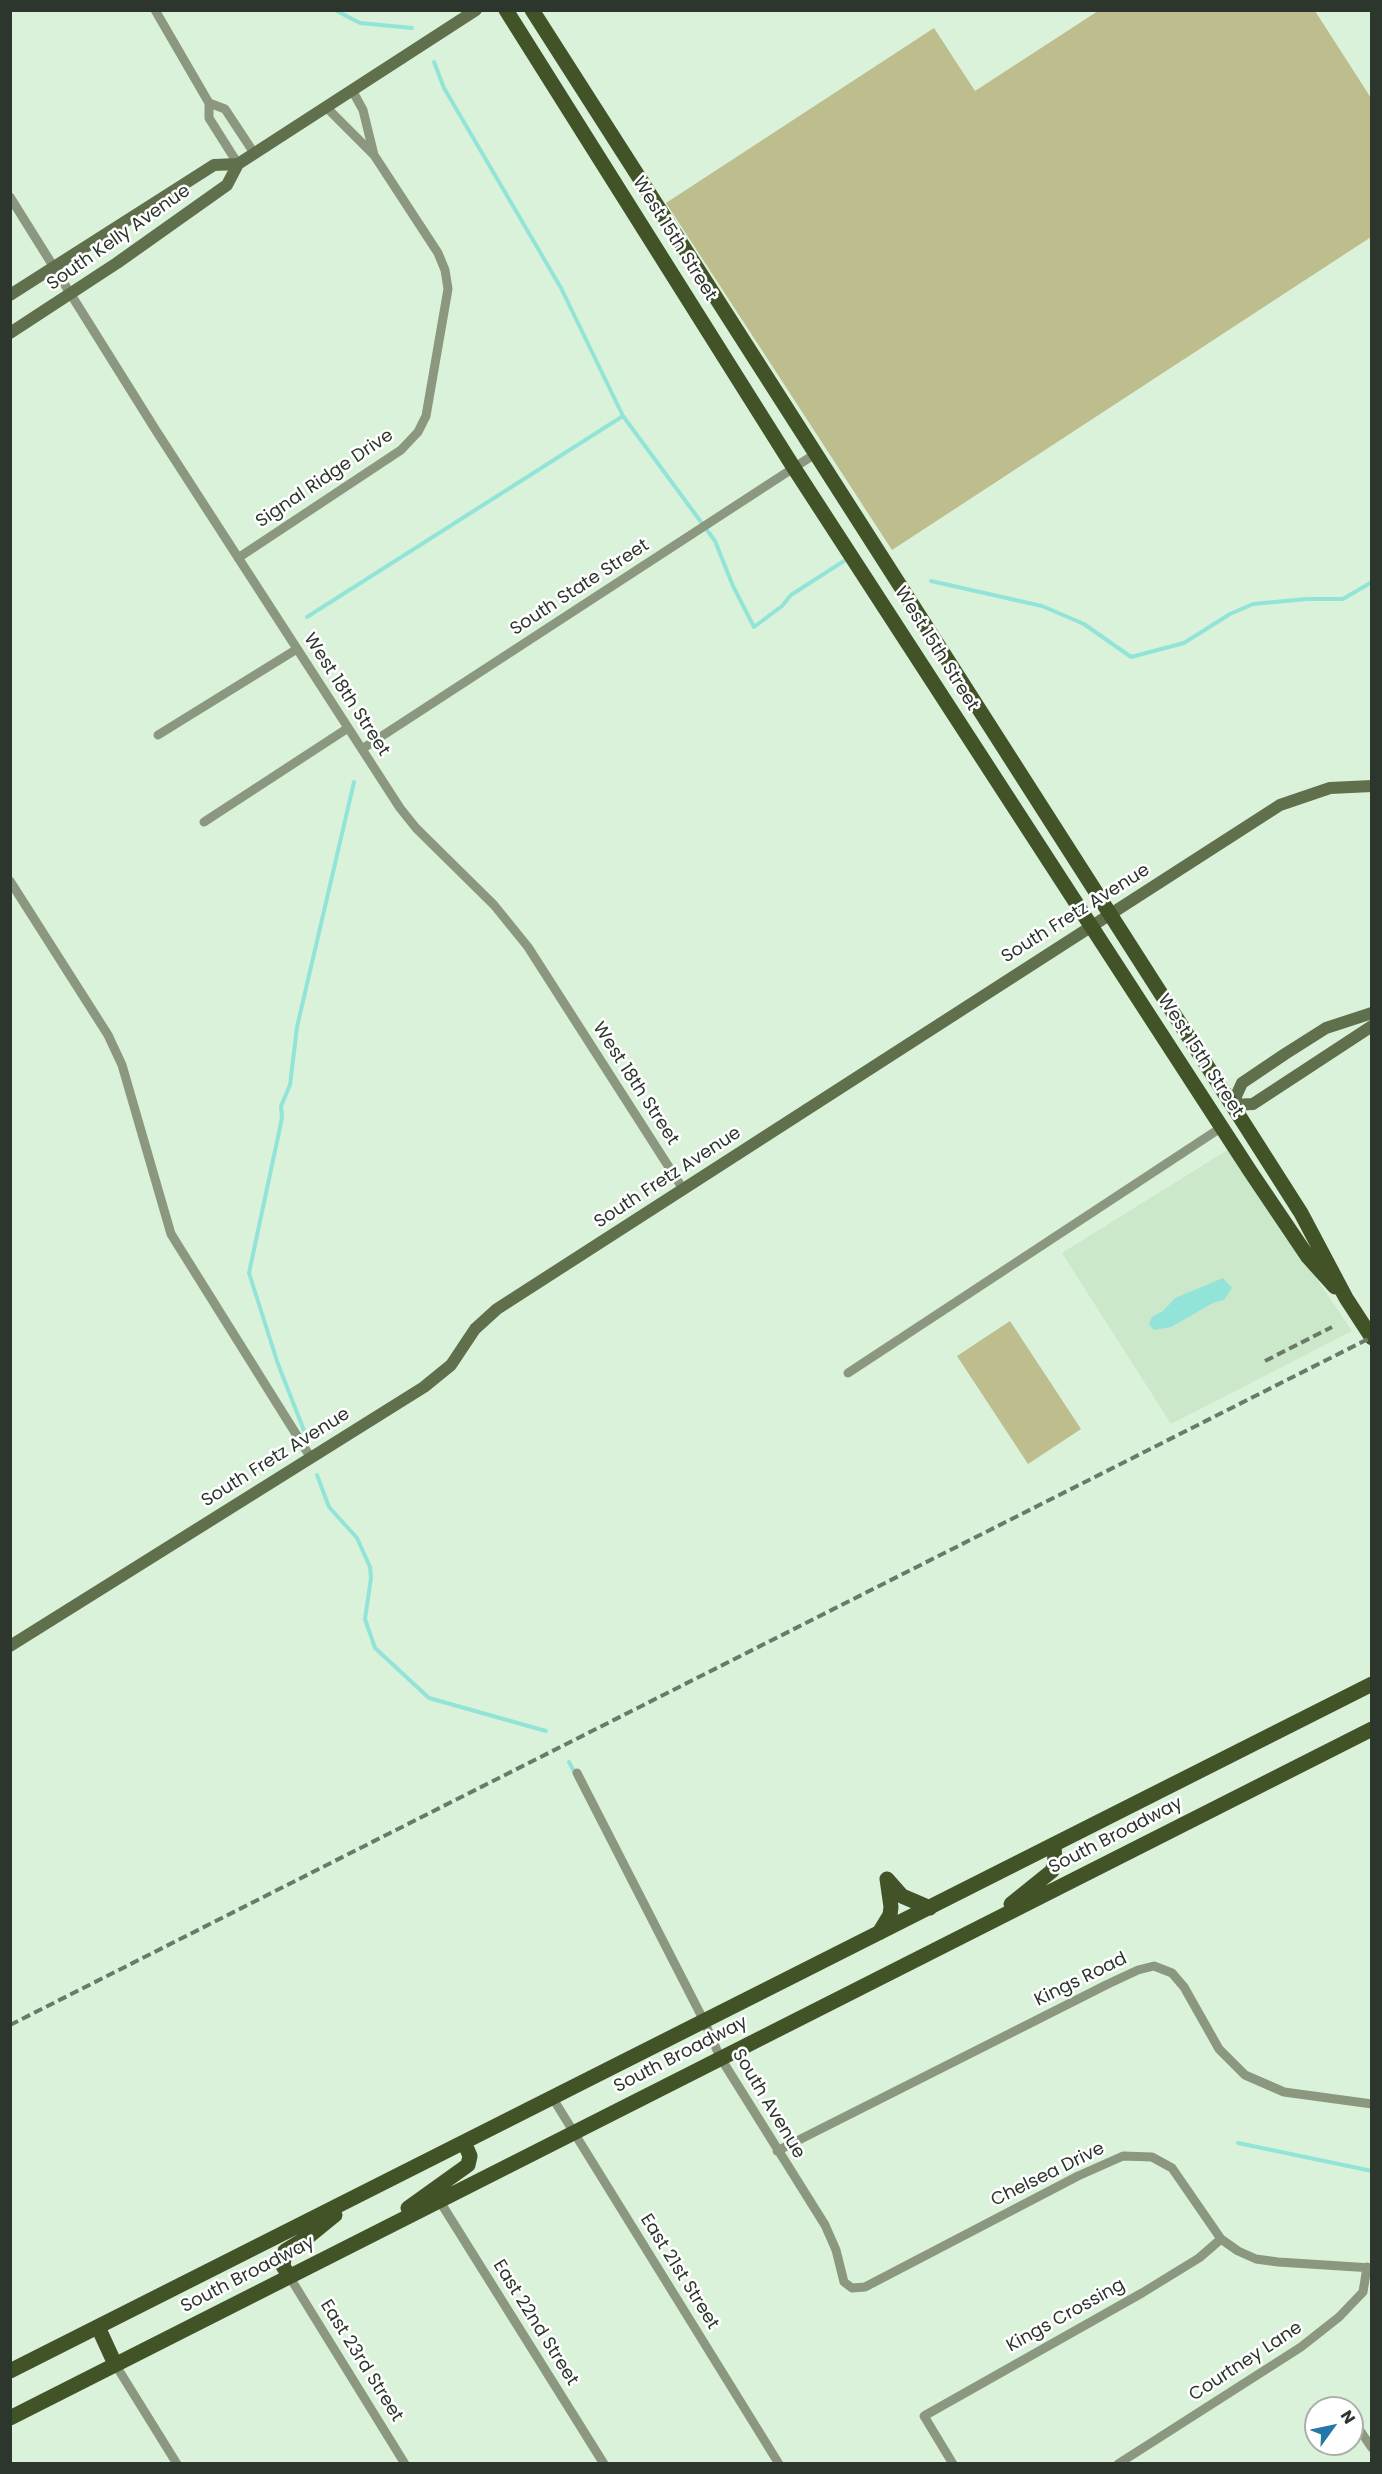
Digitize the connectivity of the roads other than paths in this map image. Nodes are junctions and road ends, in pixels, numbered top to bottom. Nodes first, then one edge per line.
1 (155, 10) edge
2 (476, 10) edge
3 (506, 10) edge
4 (532, 10) edge
5 (352, 90) junction
6 (209, 103) junction
7 (326, 107) junction
8 (254, 153) junction
9 (374, 155) junction
10 (238, 164) junction
11 (10, 197) edge
12 (53, 267) junction
13 (71, 294) junction
14 (10, 295) edge
15 (10, 333) edge
16 (815, 454) junction
17 (794, 468) junction
18 (238, 558) junction
19 (297, 649) junction
20 (348, 728) junction
21 (158, 735) dead end
22 (362, 749) junction
23 (1371, 786) edge
24 (204, 822) dead end
25 (10, 880) edge
26 (1111, 914) junction
27 (1091, 925) junction
28 (1371, 1013) edge
29 (1371, 1026) edge
30 (1232, 1105) junction
31 (1222, 1127) junction
32 (683, 1189) junction
33 (1346, 1298) junction
34 (1371, 1338) edge
35 (848, 1373) dead end
36 (311, 1458) junction
37 (10, 1646) edge
38 (1371, 1684) edge
39 (1371, 1729) edge
40 (577, 1773) dead end
41 (1054, 1845) junction
42 (930, 1908) junction
43 (995, 1918) junction
44 (879, 1934) junction
45 (704, 2021) junction
46 (720, 2057) junction
47 (552, 2097) junction
48 (1371, 2104) edge
49 (572, 2132) junction
50 (464, 2142) junction
51 (777, 2151) junction
52 (353, 2199) junction
53 (439, 2200) junction
54 (381, 2229) junction
55 (1221, 2239) junction
56 (1369, 2268) edge
57 (289, 2276) junction
58 (852, 2288) joint
59 (98, 2327) junction
60 (115, 2364) junction
61 (10, 2371) edge
62 (10, 2418) edge
63 (177, 2463) edge
64 (405, 2463) edge
65 (604, 2463) edge
66 (779, 2463) edge
67 (953, 2463) edge
68 (1118, 2463) edge

1 - 6 street
2 - 5 street, South Kelly Avenue
3 - 17 main road, West 15th Street
4 - 16 main road, West 15th Street
5 - 7 street, South Kelly Avenue
5 - 9 street, Signal Ridge Drive
6 - 8 street
6 - 10 street
7 - 8 street, South Kelly Avenue
7 - 9 street, Signal Ridge Drive
8 - 10 street, South Kelly Avenue
9 - 18 street, Signal Ridge Drive
10 - 12 street, South Kelly Avenue
10 - 13 street, South Kelly Avenue
11 - 12 street, West 18th Street
12 - 13 street, West 18th Street
12 - 14 street, South Kelly Avenue
13 - 15 street, South Kelly Avenue
13 - 18 street, West 18th Street
16 - 17 street, South State Street
16 - 26 main road, West 15th Street
17 - 22 street, South State Street
17 - 27 main road, West 15th Street
18 - 19 street, West 18th Street
19 - 20 street, West 18th Street
19 - 21 street
20 - 22 street, West 18th Street
20 - 24 street
22 - 32 street, West 18th Street
23 - 26 street, South Fretz Avenue
25 - 36 street
26 - 27 street, South Fretz Avenue
26 - 30 main road, West 15th Street
27 - 31 main road, West 15th Street
27 - 32 street, South Fretz Avenue
28 - 30 street
29 - 30 street
30 - 31 main road
30 - 33 main road, West 15th Street
31 - 33 main road, West 15th Street
31 - 35 street
32 - 36 street, South Fretz Avenue
33 - 34 main road, West 15th Street
36 - 37 street, South Fretz Avenue
38 - 41 main road, South Broadway
39 - 43 main road, South Broadway
40 - 45 street, South Avenue
41 - 42 main road, South Broadway
41 - 43 main road
42 - 44 main road, South Broadway
42 - 44 main road
43 - 46 main road, South Broadway
44 - 45 main road, South Broadway
45 - 46 street, South Avenue
45 - 47 main road, South Broadway
46 - 49 main road, South Broadway
46 - 51 street, South Avenue
47 - 49 street, East 21st Street
47 - 50 main road, South Broadway
48 - 51 street, Kings Road
49 - 53 main road, South Broadway
49 - 66 street, East 21st Street
50 - 52 main road, South Broadway
50 - 54 main road
51 - 58 street, South Avenue
52 - 57 main road
52 - 59 main road, South Broadway
53 - 54 main road, South Broadway
53 - 65 street, East 22nd Street
54 - 57 main road, South Broadway
55 - 56 street, Chelsea Drive
55 - 58 street, Chelsea Drive
55 - 67 street, Kings Crossing
56 - 68 street, Courtney Lane
57 - 60 main road, South Broadway
57 - 64 street, East 23rd Street
59 - 60 main road
59 - 61 main road, South Broadway
60 - 62 main road, South Broadway
60 - 63 street

